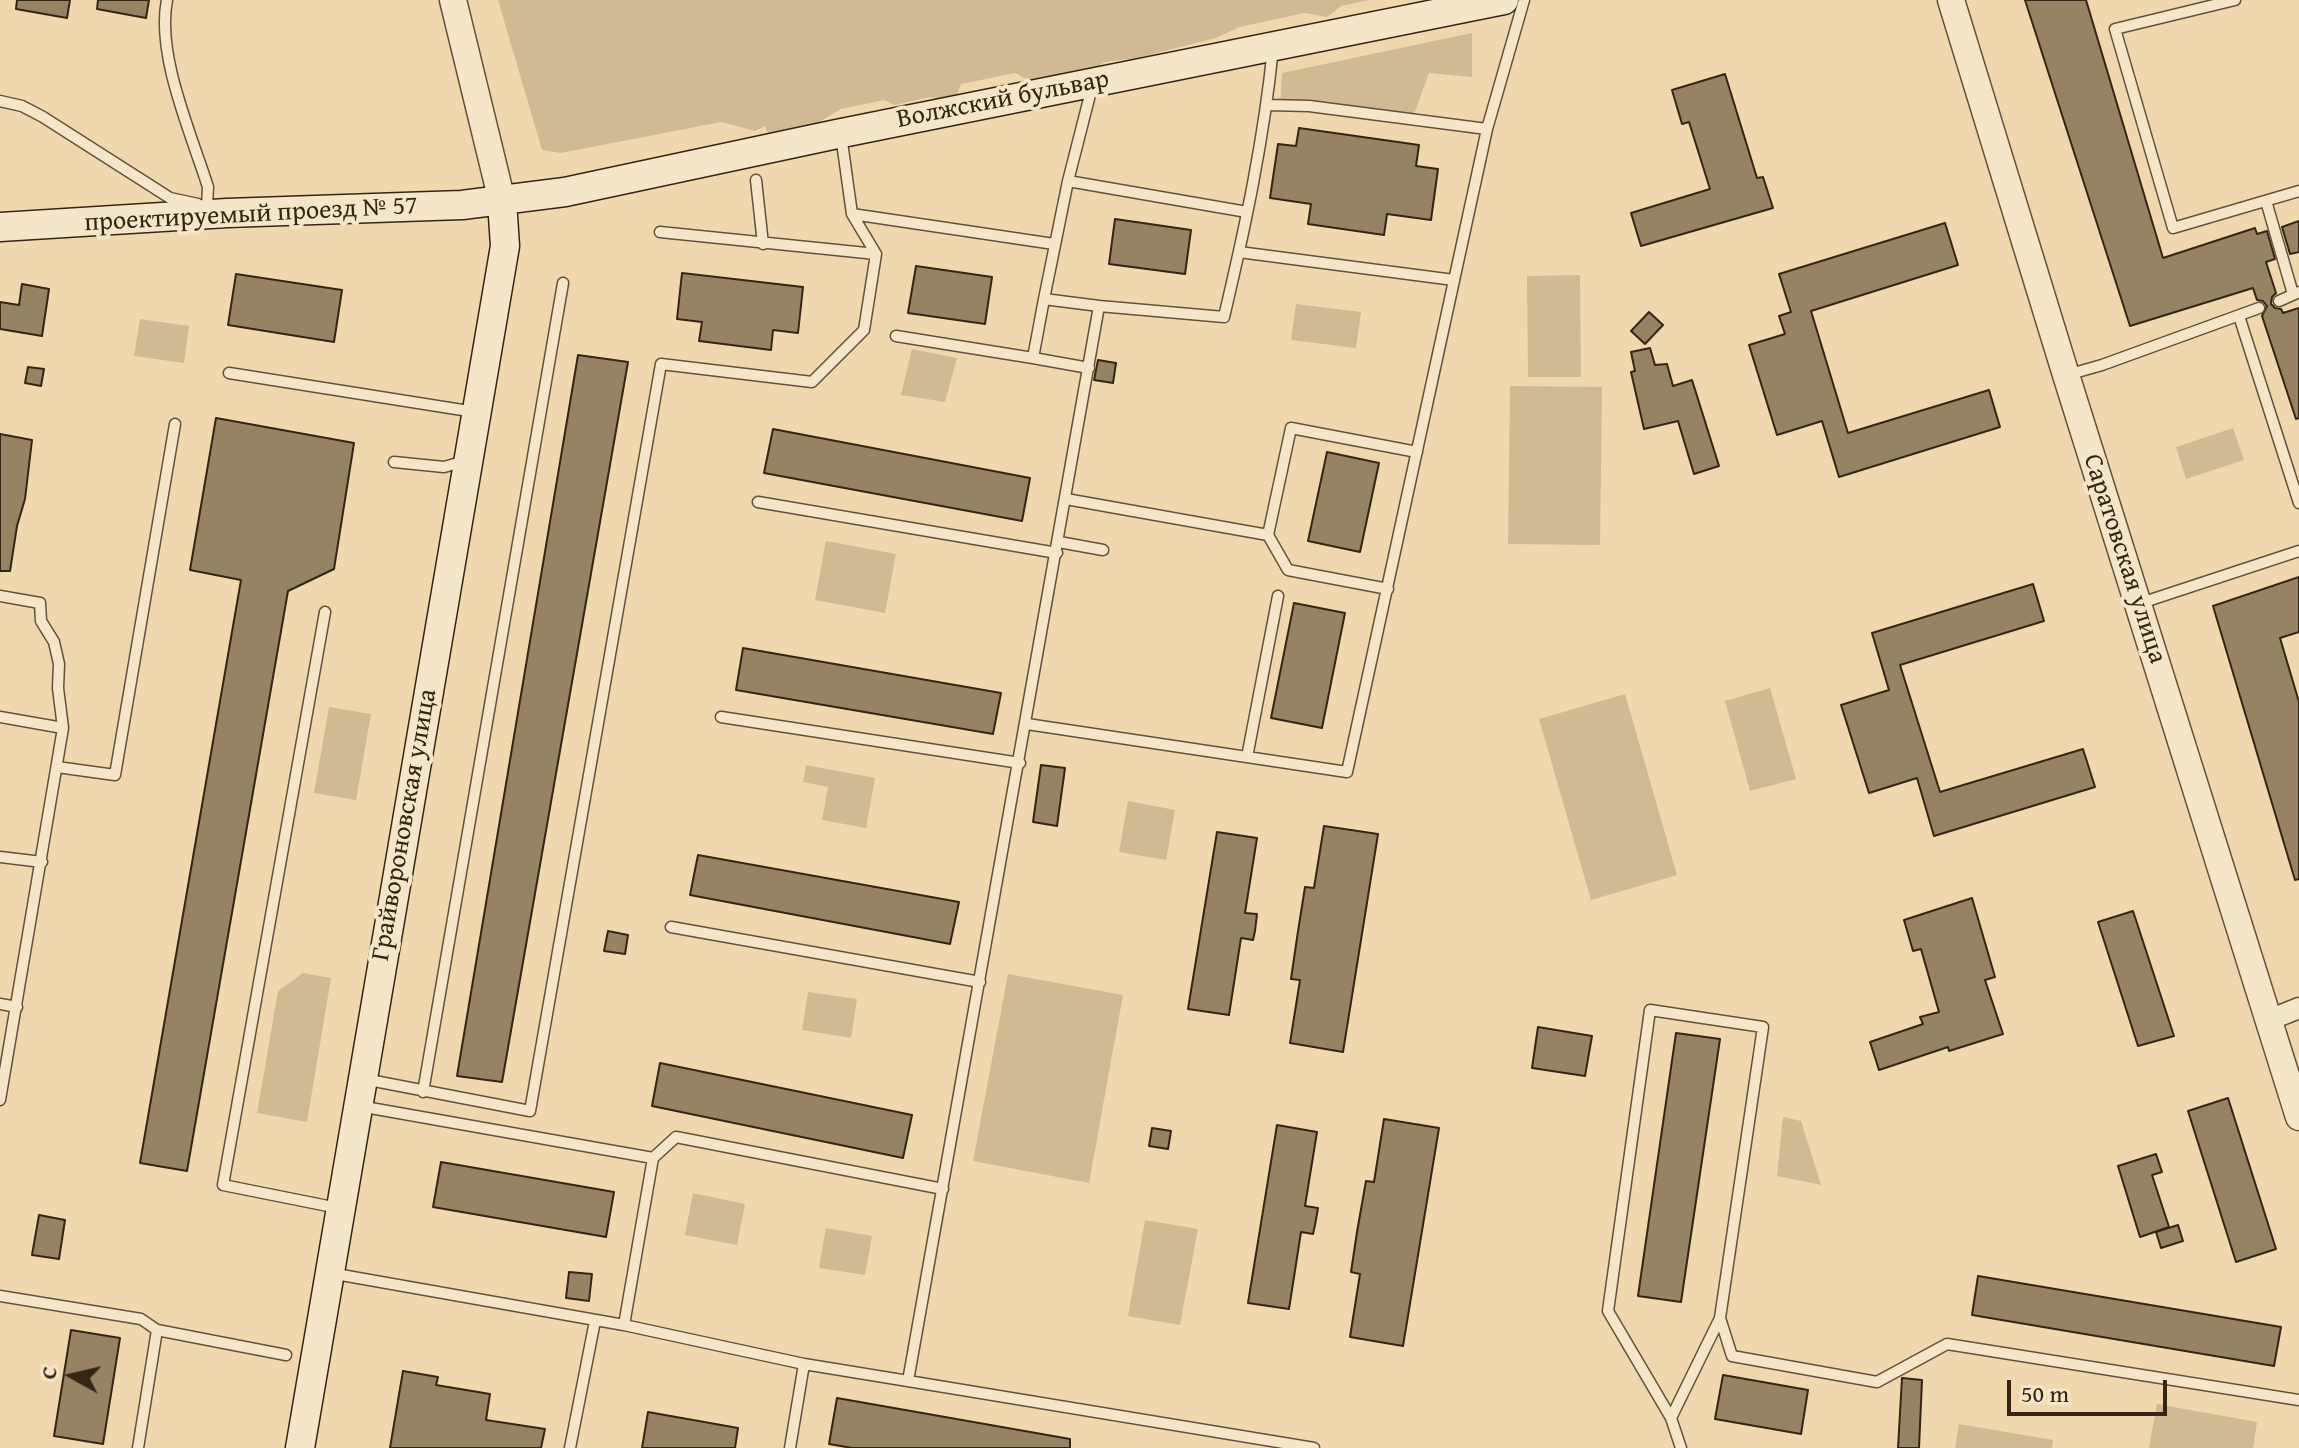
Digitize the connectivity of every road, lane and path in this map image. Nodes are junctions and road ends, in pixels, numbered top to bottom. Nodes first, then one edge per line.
1 (167, 0) edge
2 (453, 0) edge
3 (1504, 0) edge
4 (1524, 0) edge
5 (1951, 0) edge
6 (2235, 0) edge
7 (2193, 5) edge
8 (1273, 46) junction
9 (1093, 82) junction
10 (0, 101) edge
11 (1268, 105) junction
12 (1487, 129) junction
13 (841, 133) junction
14 (756, 180) dead end
15 (1068, 181) junction
16 (2299, 191) edge
17 (502, 201) junction
18 (2266, 201) junction
19 (217, 210) junction
20 (1247, 212) junction
21 (852, 214) junction
22 (0, 227) edge
23 (660, 232) dead end
24 (763, 244) junction
25 (1054, 244) junction
26 (1239, 252) junction
27 (876, 254) junction
28 (1454, 280) junction
29 (563, 283) dead end
30 (2296, 293) edge
31 (1044, 299) junction
32 (2279, 301) dead end
33 (1099, 306) junction
34 (2259, 308) dead end
35 (2239, 316) junction
36 (896, 336) dead end
37 (1033, 358) junction
38 (1089, 368) junction
39 (229, 373) dead end
40 (2066, 375) junction
41 (477, 412) junction
42 (175, 424) dead end
43 (1417, 452) junction
44 (467, 461) junction
45 (394, 462) dead end
46 (1066, 499) junction
47 (758, 502) dead end
48 (2299, 503) edge
49 (1268, 535) junction
50 (1058, 548) junction
51 (1103, 550) dead end
52 (2299, 551) edge
53 (1388, 589) junction
54 (0, 596) edge
55 (1278, 596) dead end
56 (2139, 604) junction
57 (325, 612) dead end
58 (0, 717) edge
59 (721, 717) dead end
60 (1027, 724) junction
61 (63, 728) junction
62 (1247, 757) junction
63 (1020, 763) junction
64 (57, 767) junction
65 (0, 857) edge
66 (42, 862) junction
67 (671, 927) dead end
68 (980, 982) junction
69 (0, 1004) edge
70 (17, 1007) junction
71 (2299, 1008) edge
72 (2269, 1020) junction
73 (2294, 1080) edge
74 (360, 1092) junction
75 (423, 1092) junction
76 (0, 1100) edge
77 (2299, 1117) edge
78 (653, 1158) junction
79 (943, 1189) junction
80 (340, 1208) junction
81 (329, 1273) junction
82 (0, 1296) edge
83 (1720, 1318) junction
84 (595, 1321) junction
85 (624, 1325) junction
86 (157, 1330) junction
87 (286, 1355) dead end
88 (804, 1364) junction
89 (908, 1381) junction
90 (2299, 1400) edge
91 (1671, 1418) junction
92 (138, 1448) edge
93 (300, 1448) edge
94 (570, 1448) edge
95 (790, 1448) edge
96 (1314, 1448) edge
97 (1681, 1448) edge

1 - 19 lane
2 - 17 street
3 - 8 main road, Волжский бульвар
4 - 12 lane
5 - 40 street, Саратовская улица
6 - 7 lane
7 - 18 lane
8 - 9 main road, Волжский бульвар
8 - 11 lane
9 - 13 main road, Волжский бульвар
9 - 15 lane
10 - 19 lane
11 - 12 lane
11 - 20 lane
12 - 28 lane
13 - 17 main road, Волжский бульвар
13 - 21 lane
14 - 24 lane
15 - 20 lane
15 - 25 lane
16 - 18 lane
17 - 19 main road, проектируемый проезд № 57
17 - 41 main road, Грайвороновская улица
18 - 30 lane
19 - 22 main road, проектируемый проезд № 57
20 - 26 lane
21 - 25 lane
21 - 27 lane
23 - 24 lane
24 - 27 lane
25 - 31 lane
26 - 28 lane
26 - 33 lane
27 - 75 lane
28 - 43 lane
29 - 75 lane
30 - 32 lane
31 - 33 lane
31 - 37 lane
33 - 38 lane
34 - 35 lane
35 - 40 lane
35 - 48 lane
36 - 37 lane
37 - 38 lane
38 - 46 lane
39 - 41 lane
40 - 56 street, Саратовская улица
41 - 44 main road, Грайвороновская улица
42 - 64 lane
43 - 49 lane
43 - 53 lane
44 - 45 lane
44 - 74 main road, Грайвороновская улица
46 - 49 lane
46 - 50 lane
47 - 50 lane
49 - 53 lane
50 - 51 lane
50 - 60 lane
52 - 56 lane
53 - 62 lane
54 - 61 lane
55 - 62 lane
56 - 72 street, Саратовская улица
57 - 80 lane
58 - 61 lane
59 - 63 lane
60 - 62 lane
60 - 63 lane
61 - 64 lane
63 - 68 lane
64 - 66 lane
65 - 66 lane
66 - 70 lane
67 - 68 lane
68 - 79 lane
69 - 70 lane
70 - 76 lane
71 - 72 street
72 - 73 street, Саратовская улица
73 - 77 street, Саратовская улица
74 - 75 lane
74 - 78 lane
74 - 80 main road, Грайвороновская улица
78 - 79 lane
78 - 85 lane
79 - 89 lane
80 - 81 main road, Грайвороновская улица
81 - 84 lane
81 - 93 main road, Грайвороновская улица
82 - 86 lane
83 - 90 lane
83 - 91 lane
83 - 91 lane
84 - 85 lane
84 - 94 lane
85 - 88 lane
86 - 87 lane
86 - 92 lane
88 - 89 lane
88 - 95 lane
89 - 96 lane
91 - 97 lane

